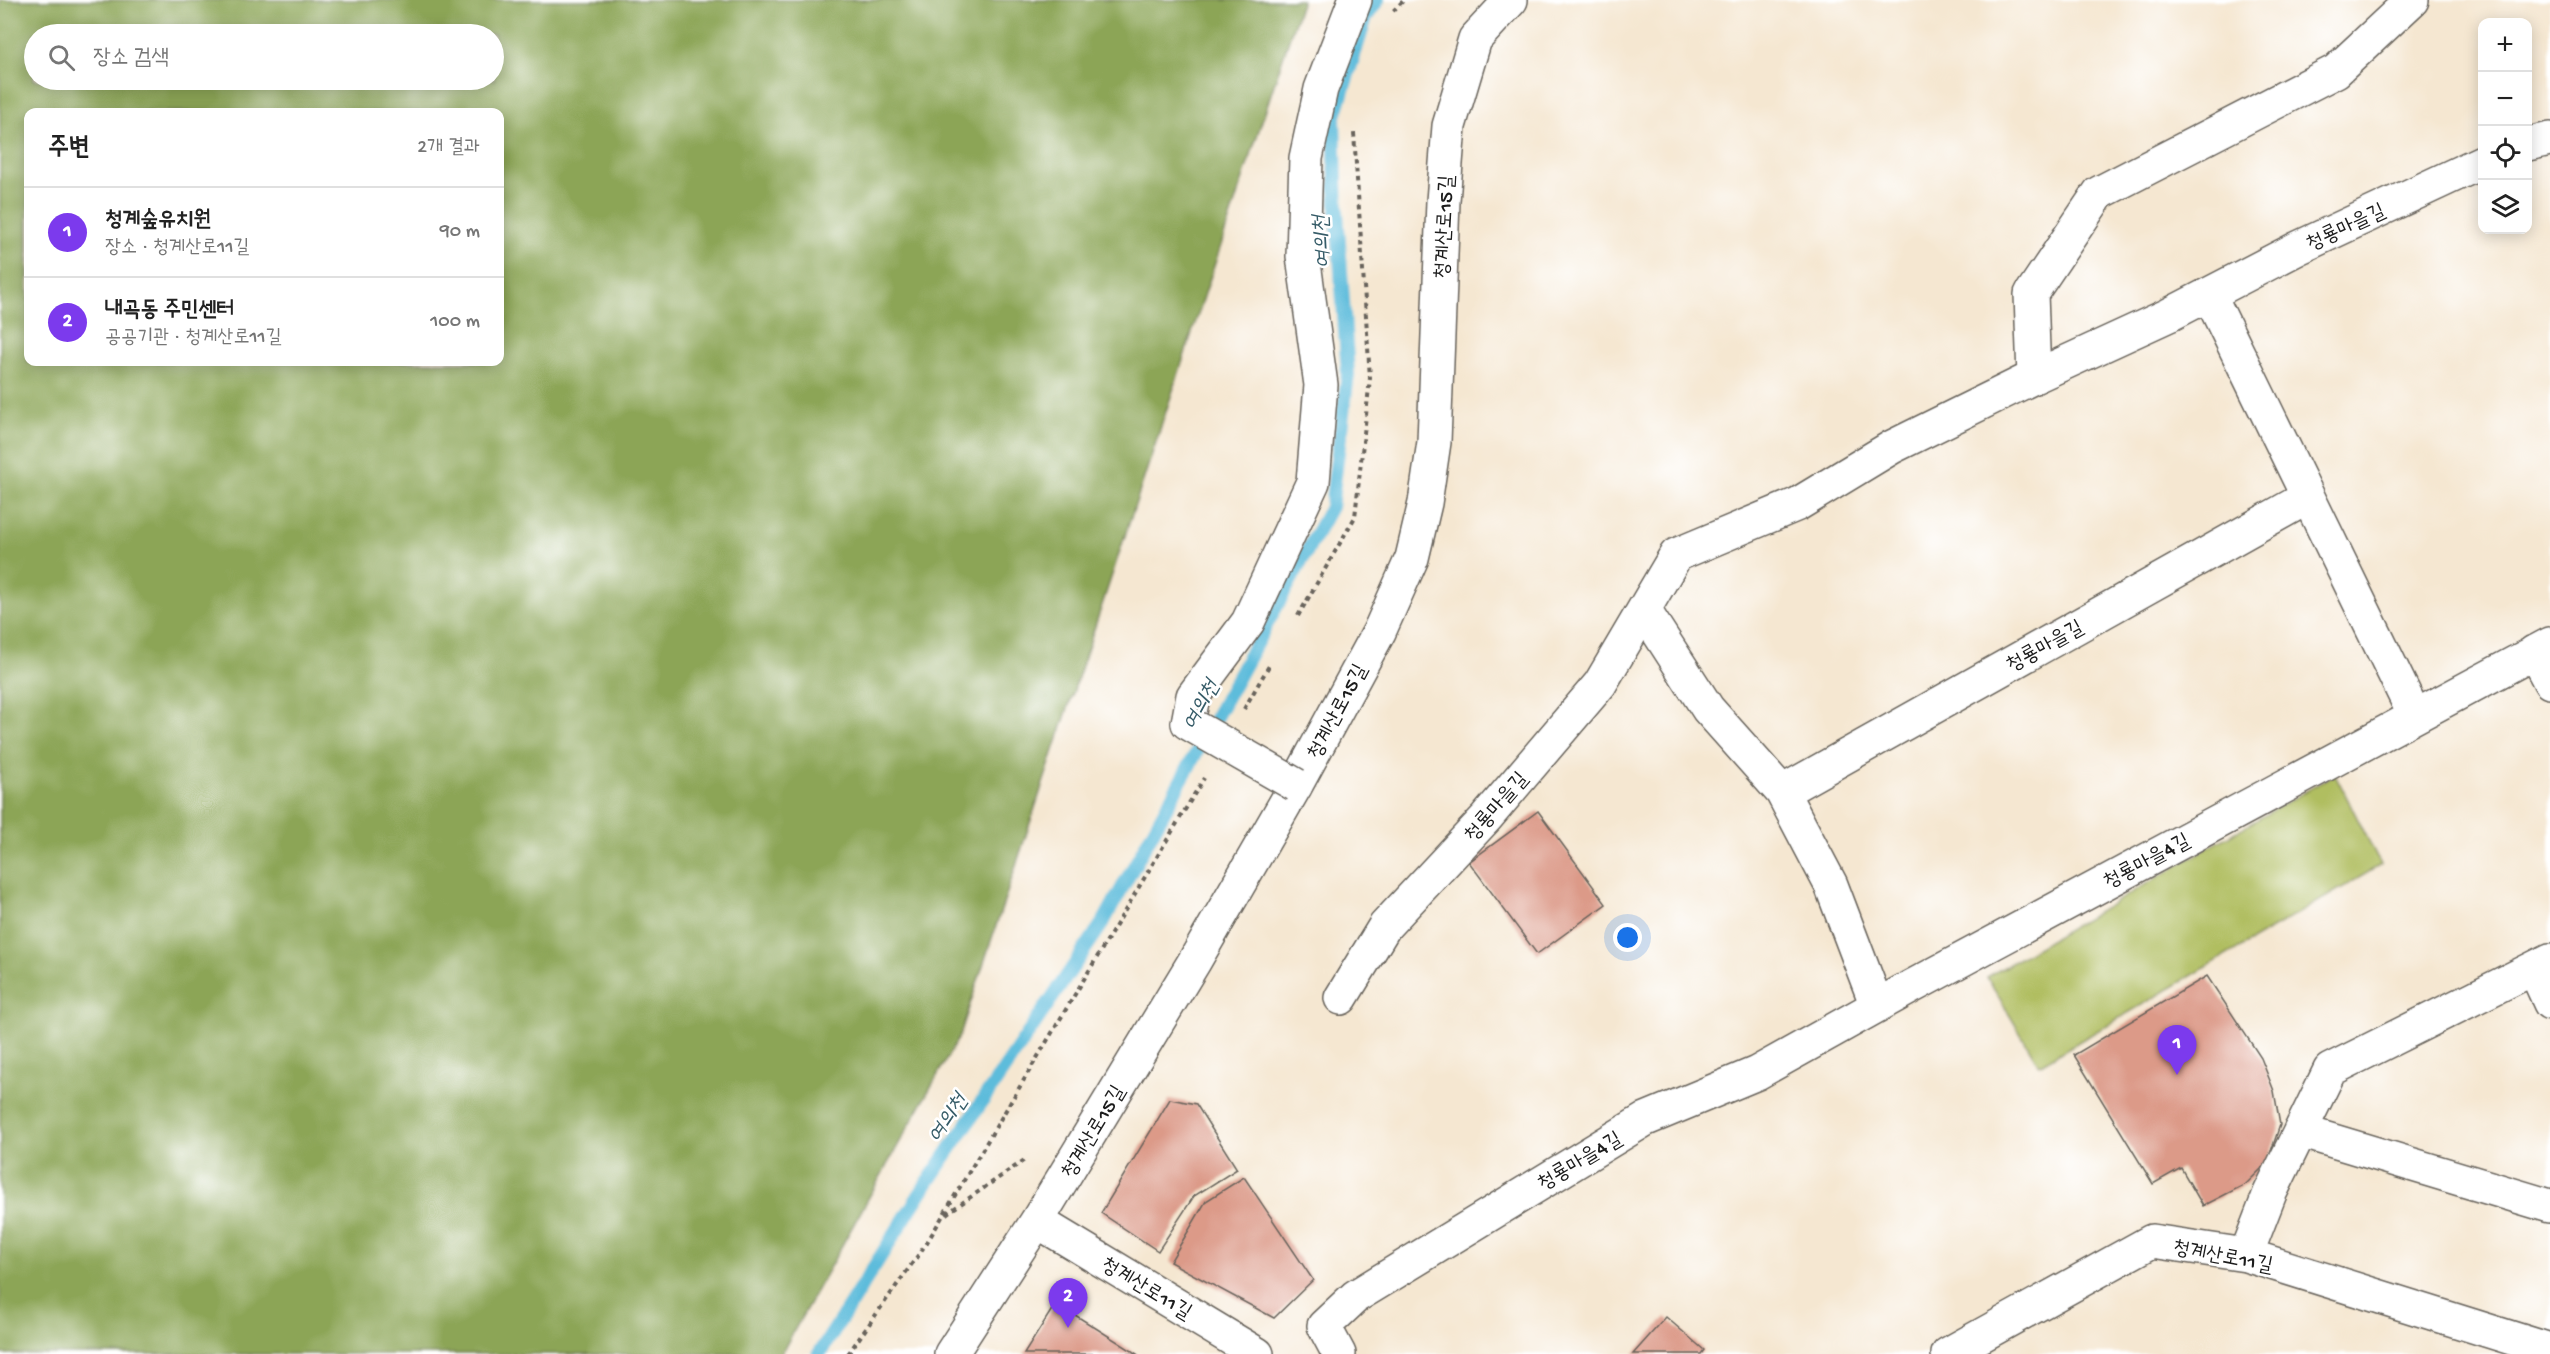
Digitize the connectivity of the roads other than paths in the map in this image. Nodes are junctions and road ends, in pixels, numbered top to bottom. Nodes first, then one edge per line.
1 (1355, 0) edge
2 (1511, 0) edge
3 (2412, 0) edge
4 (2550, 139) edge
5 (2532, 143) edge
6 (2478, 164) edge
7 (2209, 294) junction
8 (2034, 377) junction
9 (2308, 496) junction
10 (1644, 610) junction
11 (2542, 648) edge
12 (2550, 682) edge
13 (2415, 716) junction
14 (1296, 785) junction
15 (1782, 792) junction
16 (2542, 964) edge
17 (1341, 999) dead end
18 (2550, 1003) edge
19 (1877, 1006) junction
20 (2300, 1131) junction
21 (2550, 1206) edge
22 (1037, 1221) junction
23 (2246, 1255) junction
24 (2550, 1350) edge
25 (951, 1354) edge
26 (1257, 1354) edge
27 (1339, 1354) edge
28 (1948, 1354) edge

1 - 14 street, bridge
2 - 14 street, 청계산로15길
3 - 8 street
4 - 5 street
6 - 7 street, 청룡마을길
7 - 8 street, 청룡마을길
7 - 9 street
8 - 10 street, 청룡마을길
9 - 13 street
9 - 15 street, 청룡마을길
10 - 15 street
10 - 17 street, 청룡마을길
11 - 12 street
11 - 13 street, 청룡마을4길
13 - 19 street, 청룡마을4길
14 - 22 street, 청계산로15길
15 - 19 street
16 - 18 street
16 - 20 street
19 - 27 street, 청룡마을4길
20 - 21 street
20 - 23 street
22 - 25 street, 청계산로15길
22 - 26 street, 청계산로11길
23 - 24 street, 청계산로11길
23 - 28 street, 청계산로11길

